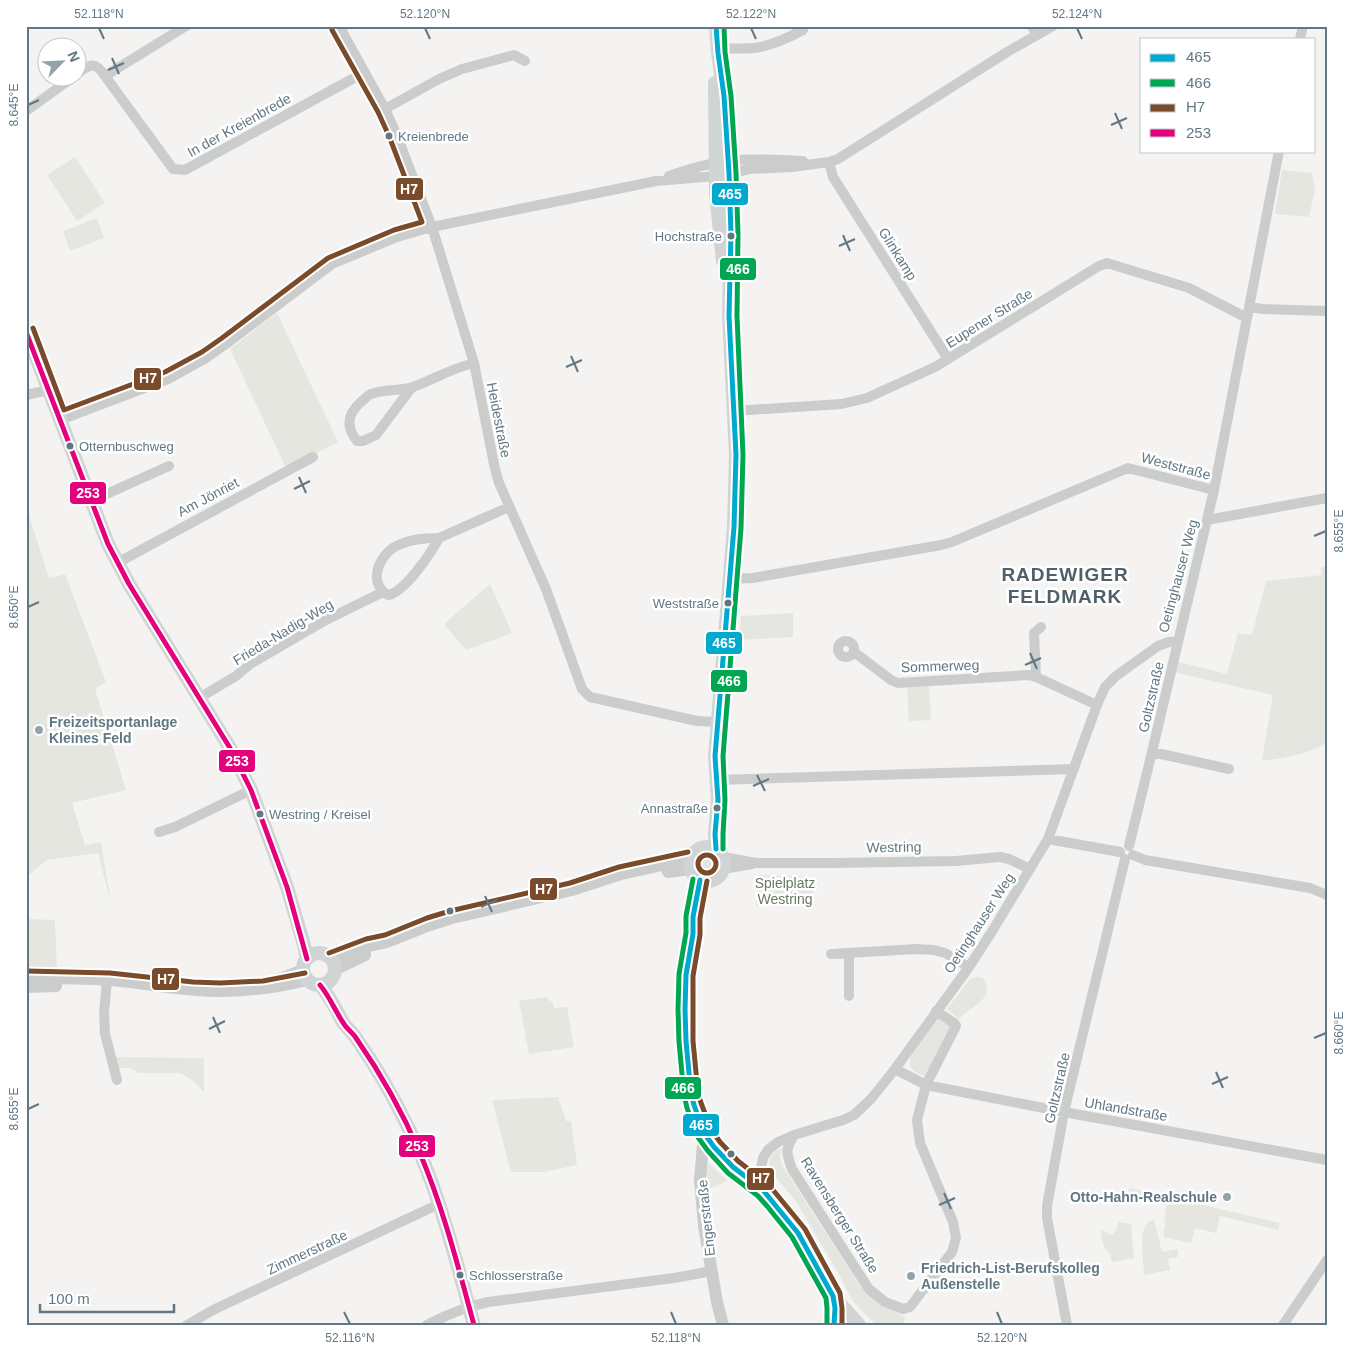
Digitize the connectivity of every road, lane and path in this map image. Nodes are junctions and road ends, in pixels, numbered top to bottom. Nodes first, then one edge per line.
1 (186, 26) edge
2 (339, 26) edge
3 (716, 26) edge
4 (1053, 26) edge
5 (803, 30) dead end
6 (1034, 31) edge
7 (718, 51) junction
8 (525, 61) dead end
9 (88, 66) edge
10 (364, 72) junction
11 (105, 76) junction
12 (58, 88) edge
13 (385, 109) junction
14 (26, 111) edge
15 (1279, 152) edge
16 (829, 162) junction
17 (723, 168) junction
18 (432, 227) junction
19 (1250, 307) junction
20 (1327, 311) edge
21 (1247, 318) junction
22 (26, 332) edge
23 (948, 359) junction
24 (474, 363) junction
25 (412, 388) junction
26 (49, 390) junction
27 (26, 395) edge
28 (734, 411) junction
29 (60, 420) junction
30 (313, 457) dead end
31 (170, 466) dead end
32 (1214, 490) junction
33 (1327, 498) edge
34 (91, 501) junction
35 (510, 507) junction
36 (1207, 520) junction
37 (439, 538) junction
38 (118, 563) junction
39 (729, 580) junction
40 (383, 592) junction
41 (1041, 627) dead end
42 (1177, 641) junction
43 (854, 652) dead end
44 (1036, 677) junction
45 (199, 698) junction
46 (1097, 705) junction
47 (717, 722) junction
48 (1152, 752) junction
49 (1074, 769) junction
50 (1229, 769) dead end
51 (716, 780) junction
52 (251, 790) junction
53 (160, 832) dead end
54 (1048, 840) junction
55 (1127, 853) junction
56 (717, 855) junction
57 (690, 864) junction
58 (1030, 869) junction
59 (705, 880) junction
60 (1327, 895) edge
61 (831, 954) dead end
62 (849, 954) junction
63 (309, 966) junction
64 (969, 967) junction
65 (330, 974) junction
66 (26, 978) edge
67 (106, 984) junction
68 (26, 987) edge
69 (849, 996) dead end
70 (936, 1011) junction
71 (895, 1069) junction
72 (117, 1080) dead end
73 (926, 1085) junction
74 (1064, 1112) junction
75 (706, 1127) junction
76 (794, 1135) junction
77 (1327, 1160) edge
78 (765, 1180) junction
79 (439, 1204) junction
80 (798, 1233) junction
81 (1327, 1260) edge
82 (712, 1271) junction
83 (833, 1296) junction
84 (469, 1306) junction
85 (187, 1325) edge
86 (427, 1325) edge
87 (474, 1325) edge
88 (723, 1325) edge
89 (834, 1325) edge
90 (860, 1325) edge
91 (1067, 1325) edge
92 (1283, 1325) edge

1 - 11 street
2 - 10 street, Heidestraße
3 - 7 main road
4 - 6 street
5 - 7 street
6 - 16 street
7 - 17 main road
8 - 13 street
9 - 11 street
10 - 11 street, In der Kreienbrede
10 - 13 street, Heidestraße
12 - 14 street
13 - 18 street, Heidestraße
15 - 19 street, Oetinghauser Weg
16 - 17 street
16 - 23 street, Glinkamp
17 - 18 street
17 - 28 main road
18 - 24 street, Heidestraße
18 - 29 street
19 - 20 street
19 - 21 street, Oetinghauser Weg
21 - 23 street, Eupener Straße
21 - 32 street, Oetinghauser Weg
22 - 26 main road
23 - 28 street, Eupener Straße
24 - 25 street
24 - 35 street, Heidestraße
25 - 25 street
26 - 27 street
26 - 29 main road
28 - 39 main road
29 - 34 main road
30 - 38 street, Am Jönriet
31 - 34 street
32 - 36 street, Oetinghauser Weg
32 - 39 street, Weststraße
33 - 36 street
34 - 38 main road
35 - 37 street
35 - 47 street, Heidestraße
36 - 42 street, Oetinghauser Weg
37 - 40 street, Frieda-Nadig-Weg
37 - 40 street
38 - 45 main road
39 - 47 main road
40 - 45 street, Frieda-Nadig-Weg
41 - 44 street
42 - 46 street, Oetinghauser Weg
42 - 48 street, Goltzstraße
43 - 44 street, Sommerweg
44 - 46 street, Sommerweg
45 - 52 main road
46 - 49 street, Oetinghauser Weg
47 - 51 main road
48 - 50 street
48 - 55 street, Goltzstraße
49 - 51 street
49 - 54 street, Oetinghauser Weg
51 - 56 main road
52 - 53 street
52 - 63 main road
54 - 55 street
54 - 58 street, Oetinghauser Weg
55 - 60 street
55 - 74 street, Goltzstraße
56 - 57 main road
56 - 58 street, Westring
56 - 59 main road
57 - 59 main road
57 - 65 street
58 - 64 street, Oetinghauser Weg
59 - 75 main road, Engerstraße
61 - 62 street
62 - 64 street
62 - 69 street
63 - 65 main road
63 - 65 main road
63 - 67 street
64 - 70 street, Oetinghauser Weg
65 - 79 main road
66 - 67 street
67 - 68 street
67 - 72 street
70 - 71 street, Oetinghauser Weg
70 - 73 street, Ravensberger Straße
71 - 73 street, Uhlandstraße
71 - 76 street, Oetinghauser Weg
73 - 74 street, Uhlandstraße
73 - 76 street, Ravensberger Straße
74 - 77 street, Uhlandstraße
74 - 91 street, Goltzstraße
75 - 78 main road
75 - 80 main road
75 - 82 street, Engerstraße
76 - 78 street, Oetinghauser Weg
78 - 80 main road
79 - 84 main road
79 - 85 street, Zimmerstraße
80 - 83 main road
81 - 92 street
82 - 84 street
82 - 88 street, Engerstraße
83 - 89 main road
83 - 90 main road
84 - 86 street
84 - 87 main road

